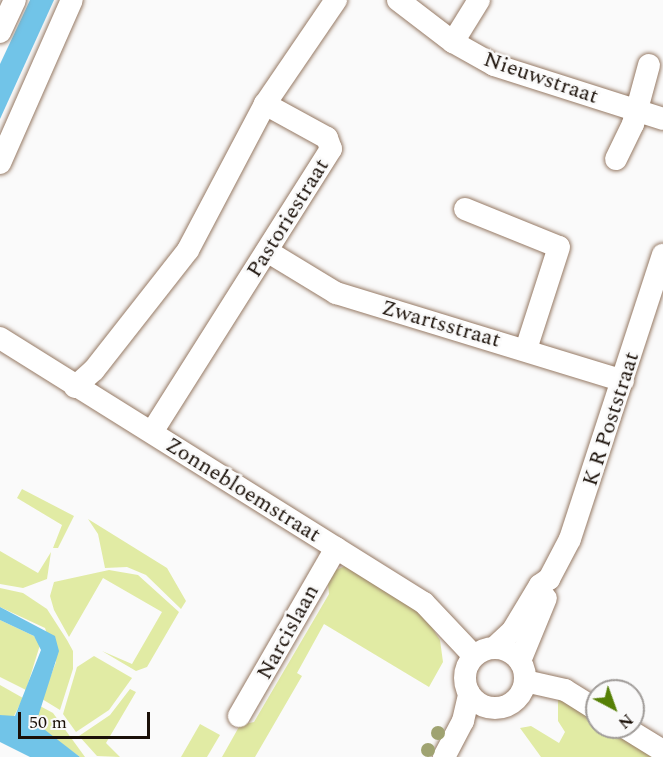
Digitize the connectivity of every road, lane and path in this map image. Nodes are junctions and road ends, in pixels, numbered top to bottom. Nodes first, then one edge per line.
1 (15, 0) edge
2 (72, 0) edge
3 (336, 0) edge
4 (398, 0) edge
5 (479, 0) edge
6 (0, 32) edge
7 (453, 42) junction
8 (650, 65) dead end
9 (265, 104) junction
10 (637, 111) junction
11 (663, 119) edge
12 (616, 159) dead end
13 (0, 163) edge
14 (465, 209) dead end
15 (267, 251) junction
16 (663, 255) edge
17 (0, 338) edge
18 (526, 349) junction
19 (623, 381) junction
20 (75, 387) junction
21 (152, 432) junction
22 (336, 548) junction
23 (549, 579) junction
24 (484, 652) junction
25 (522, 671) junction
26 (469, 694) junction
27 (585, 703) edge
28 (496, 708) junction
29 (239, 716) dead end
30 (643, 739) edge
31 (663, 752) edge
32 (444, 757) edge
33 (459, 757) edge

1 - 6 street
2 - 13 street
3 - 9 street
4 - 7 street, Nieuwstraat
5 - 7 street
7 - 10 street, Nieuwstraat
8 - 10 street
9 - 15 street, Pastoriestraat
9 - 20 street
10 - 11 street, Nieuwstraat
10 - 12 street
14 - 18 street
15 - 18 street, Zwartsstraat
15 - 21 street, Pastoriestraat
16 - 19 street, K R Poststraat
17 - 20 street, Zonnebloemstraat
18 - 19 street, Zwartsstraat
19 - 23 street, K R Poststraat
20 - 21 street, Zonnebloemstraat
21 - 22 street, Zonnebloemstraat
22 - 24 street, Zonnebloemstraat
22 - 29 street, Narcislaan
23 - 24 street, K R Poststraat
23 - 25 street, K R Poststraat
24 - 25 street
24 - 26 street
25 - 27 street
25 - 28 street
26 - 28 street
26 - 32 street
28 - 33 street
30 - 31 street

